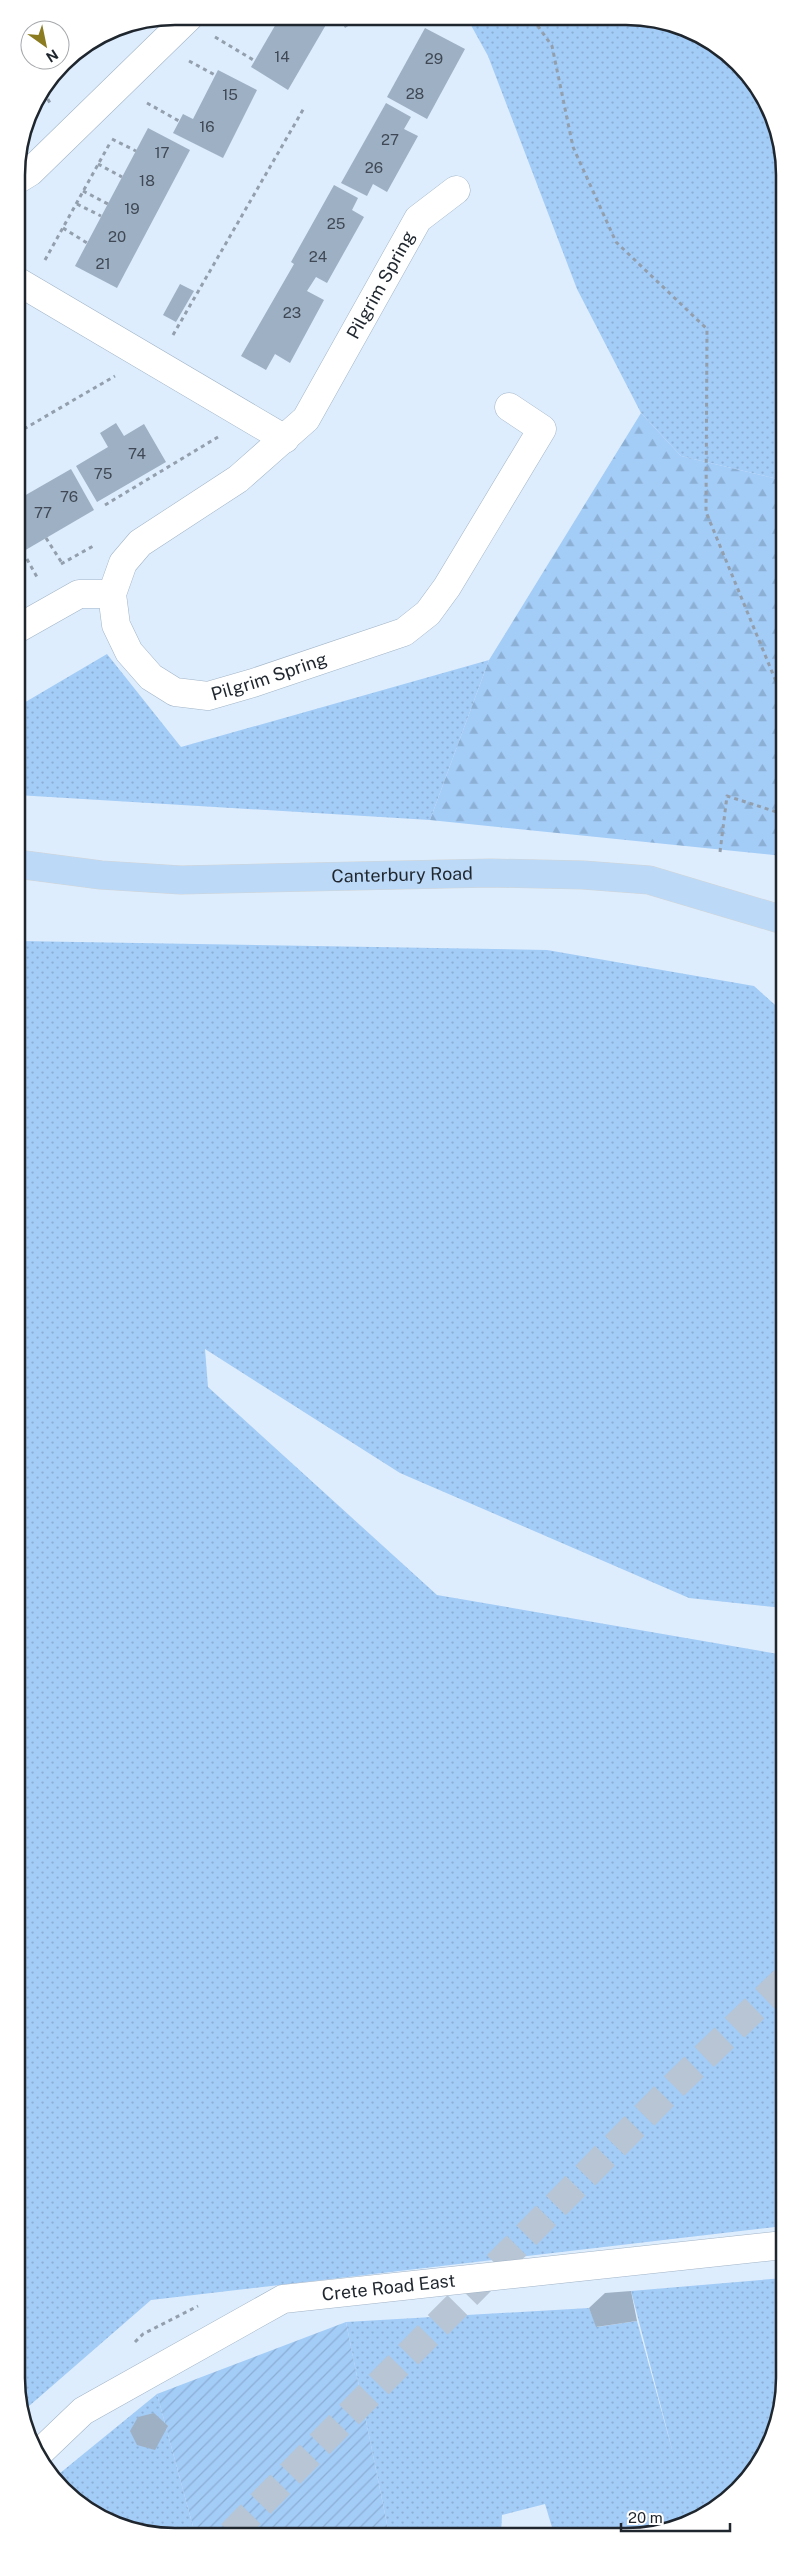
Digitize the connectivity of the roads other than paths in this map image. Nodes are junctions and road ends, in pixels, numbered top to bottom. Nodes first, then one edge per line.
1 (200, 25) edge
2 (25, 175) edge
3 (456, 190) dead end
4 (25, 286) edge
5 (509, 408) dead end
6 (285, 439) junction
7 (112, 594) junction
8 (25, 624) edge
9 (25, 865) edge
10 (776, 918) edge
11 (776, 2246) edge
12 (43, 2449) edge

1 - 2 street
3 - 6 street, Pilgrim Spring
4 - 6 street
5 - 7 street, Pilgrim Spring
6 - 7 street, Pilgrim Spring
7 - 8 street
9 - 10 main road, Canterbury Road
11 - 12 street, Crete Road East

